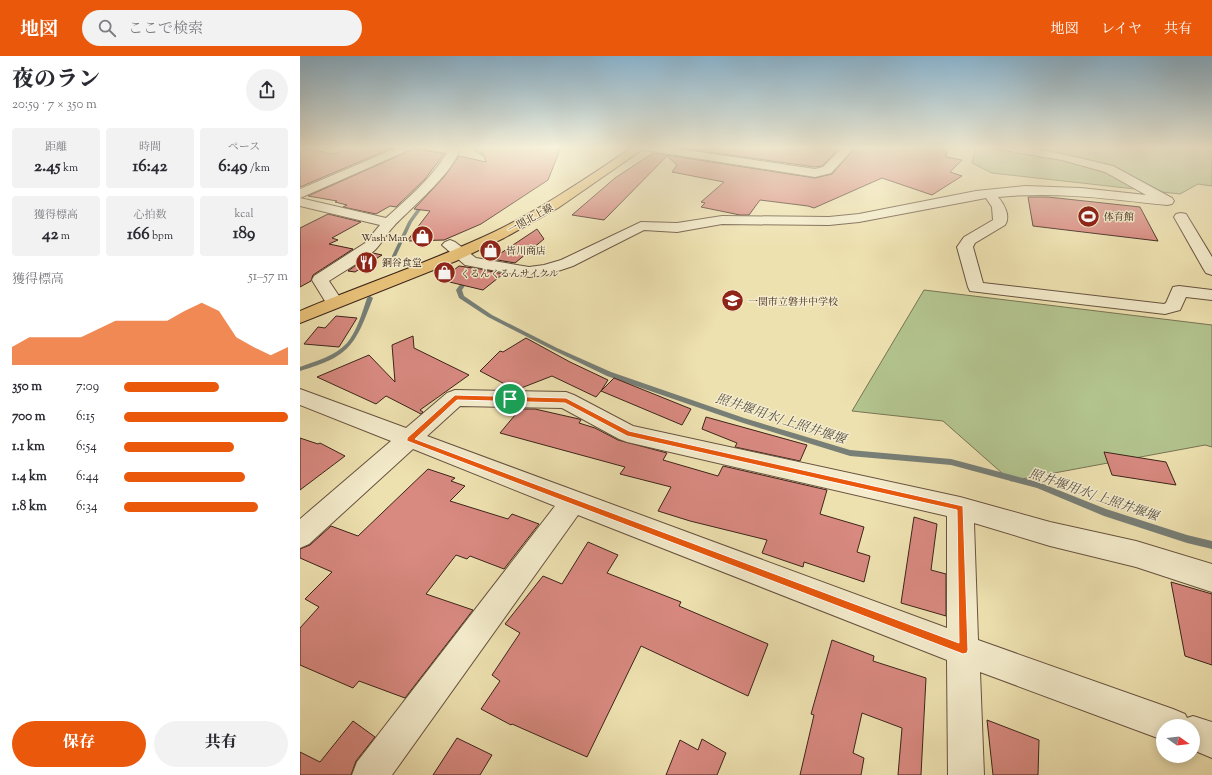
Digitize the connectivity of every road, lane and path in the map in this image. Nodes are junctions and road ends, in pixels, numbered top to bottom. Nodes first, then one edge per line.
1 (331, 181) edge
2 (433, 181) edge
3 (573, 181) edge
4 (589, 181) edge
5 (1131, 181) edge
6 (300, 194) edge
7 (990, 194) junction
8 (300, 202) edge
9 (1181, 217) dead end
10 (389, 223) junction
11 (455, 249) junction
12 (1212, 270) edge
13 (1212, 294) edge
14 (331, 297) junction
15 (300, 303) edge
16 (300, 318) edge
17 (300, 398) edge
18 (410, 440) junction
19 (573, 502) junction
20 (960, 508) junction
21 (300, 536) edge
22 (1212, 578) edge
23 (963, 650) junction
24 (1156, 720) edge
25 (1200, 736) edge
26 (1212, 740) edge
27 (370, 775) edge
28 (966, 775) edge

1 - 6 street
2 - 10 street
3 - 11 main road, 一関北上線
4 - 11 main road, 一関北上線
5 - 7 street
7 - 11 street
7 - 13 street
8 - 10 street
9 - 12 street
10 - 14 street
11 - 14 main road, 一関北上線
14 - 15 main road, 一関北上線
14 - 16 main road, 一関北上線
17 - 18 street
18 - 19 street
18 - 20 street
18 - 21 street
19 - 23 street
19 - 27 street
20 - 22 street
20 - 23 street
23 - 24 street
23 - 28 street
25 - 26 street

